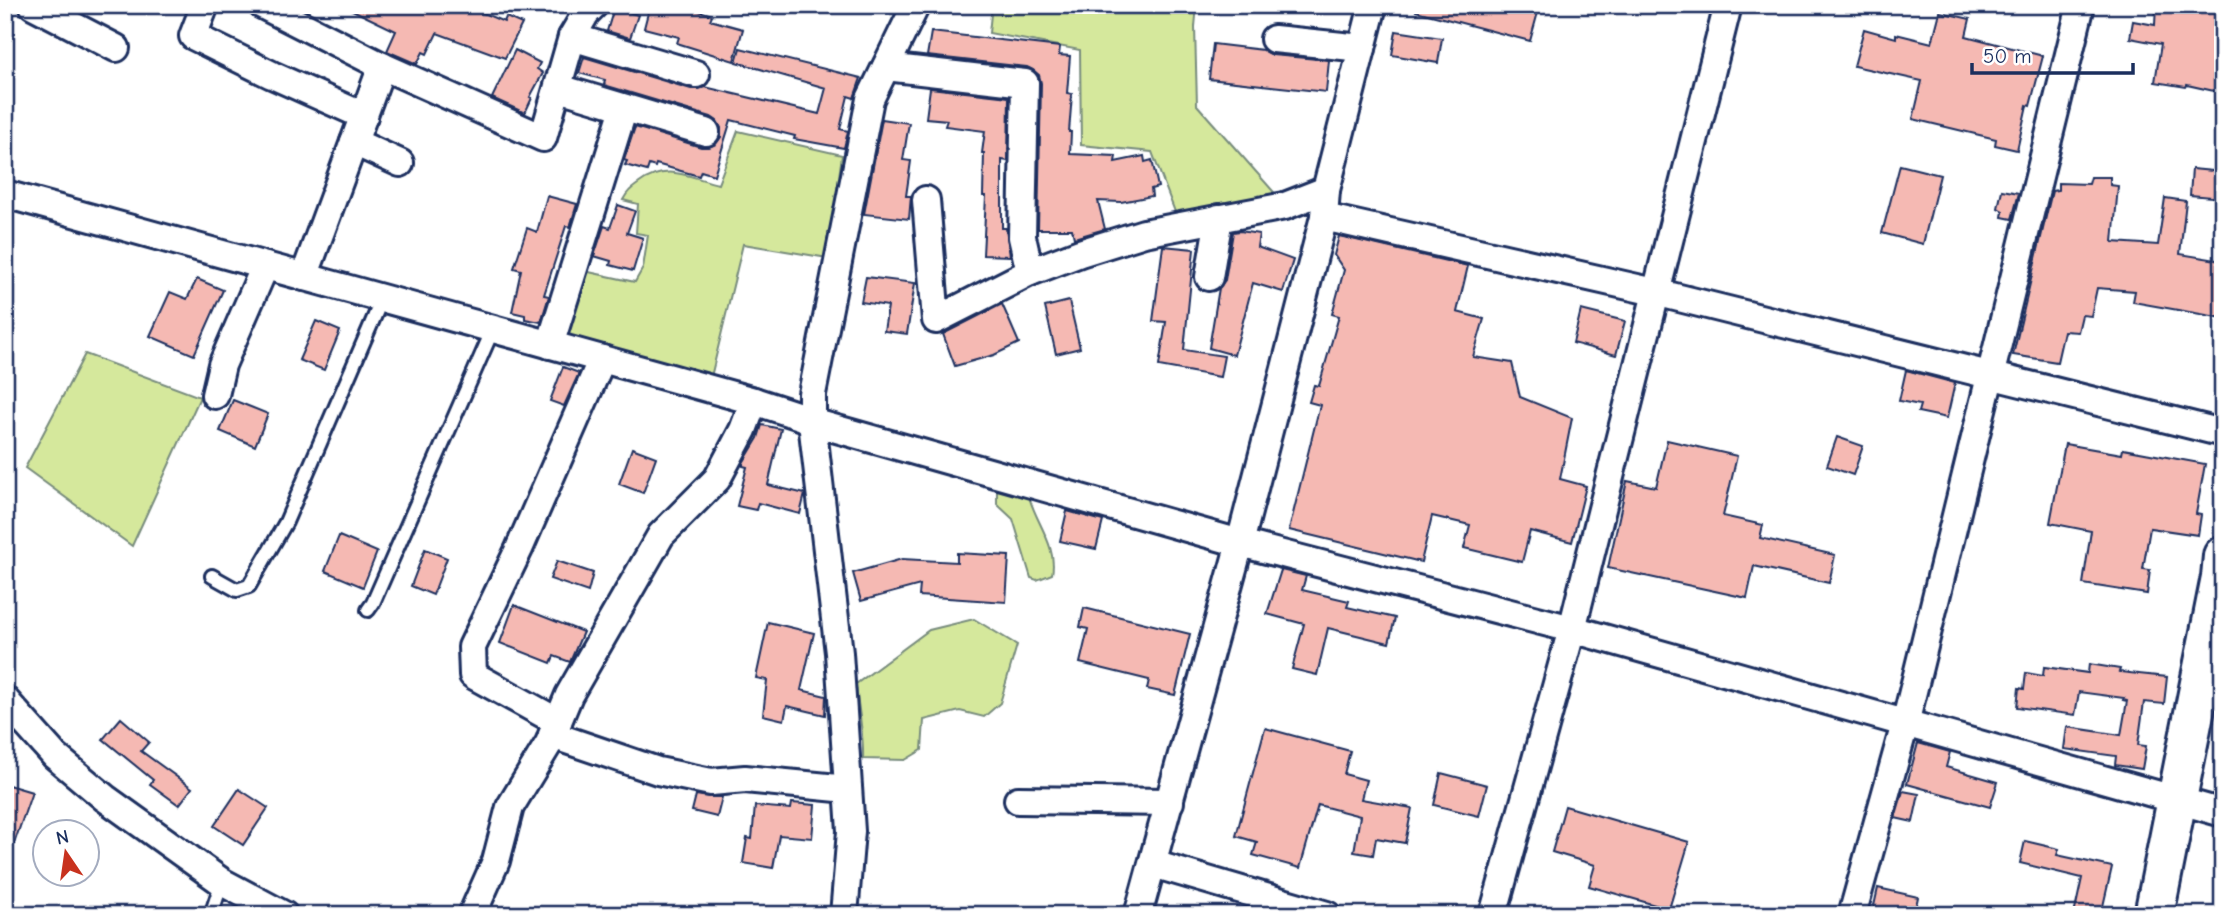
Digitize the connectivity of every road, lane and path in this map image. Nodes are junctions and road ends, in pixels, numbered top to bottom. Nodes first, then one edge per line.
1 (33, 5) edge
2 (205, 5) edge
3 (262, 5) edge
4 (594, 5) edge
5 (916, 5) edge
6 (1373, 5) edge
7 (1727, 5) edge
8 (2081, 5) edge
9 (572, 37) junction
10 (1273, 39) dead end
11 (116, 48) dead end
12 (1362, 48) junction
13 (383, 66) junction
14 (886, 67) junction
15 (696, 74) dead end
16 (559, 88) junction
17 (624, 108) junction
18 (364, 116) junction
19 (706, 132) dead end
20 (354, 142) junction
21 (400, 163) dead end
22 (1326, 190) junction
23 (5, 194) edge
24 (926, 200) dead end
25 (1325, 217) junction
26 (1219, 218) junction
27 (265, 266) junction
28 (1030, 272) junction
29 (304, 277) junction
30 (1209, 277) dead end
31 (1655, 292) junction
32 (382, 299) junction
33 (493, 329) junction
34 (551, 345) junction
35 (602, 359) junction
36 (1992, 376) junction
37 (215, 395) dead end
38 (754, 401) junction
39 (812, 422) junction
40 (2223, 433) edge
41 (1240, 543) junction
42 (2223, 556) edge
43 (212, 576) dead end
44 (368, 610) dead end
45 (1572, 629) junction
46 (5, 700) edge
47 (1905, 724) junction
48 (555, 728) junction
49 (848, 789) junction
50 (1018, 800) dead end
51 (2176, 800) junction
52 (1170, 802) junction
53 (2223, 813) edge
54 (1153, 864) junction
55 (222, 882) junction
56 (211, 915) edge
57 (284, 915) edge
58 (472, 915) edge
59 (844, 915) edge
60 (1138, 915) edge
61 (1327, 915) edge
62 (1493, 915) edge
63 (1852, 915) edge
64 (2154, 915) edge

1 - 11 street
2 - 18 street
3 - 13 street
4 - 9 street
5 - 14 street
6 - 12 street
7 - 31 street
8 - 36 street
9 - 15 street
9 - 16 street
10 - 12 street
12 - 22 street
13 - 16 street
13 - 18 street
14 - 28 street
14 - 39 street
16 - 17 street
17 - 19 street
17 - 34 street
18 - 20 street
20 - 21 street
20 - 29 street
22 - 25 street
22 - 26 street
23 - 27 street
24 - 28 street
25 - 31 street
25 - 41 street
26 - 28 street
26 - 30 street
27 - 29 street
27 - 37 street
29 - 32 street
31 - 36 street
31 - 45 street
32 - 33 street
32 - 43 lane
33 - 34 street
33 - 44 lane
34 - 35 street
35 - 38 street
35 - 48 street
36 - 40 street
36 - 47 street
38 - 39 street
38 - 48 street
39 - 41 street
39 - 49 street
41 - 45 street
41 - 52 street
42 - 51 main road
45 - 47 street
45 - 62 street
46 - 55 street
47 - 51 street
47 - 63 street
48 - 49 street
48 - 58 street
49 - 59 street
50 - 52 street
51 - 53 street
51 - 64 main road
52 - 54 street
54 - 60 street
54 - 61 street
55 - 56 lane
55 - 57 street

